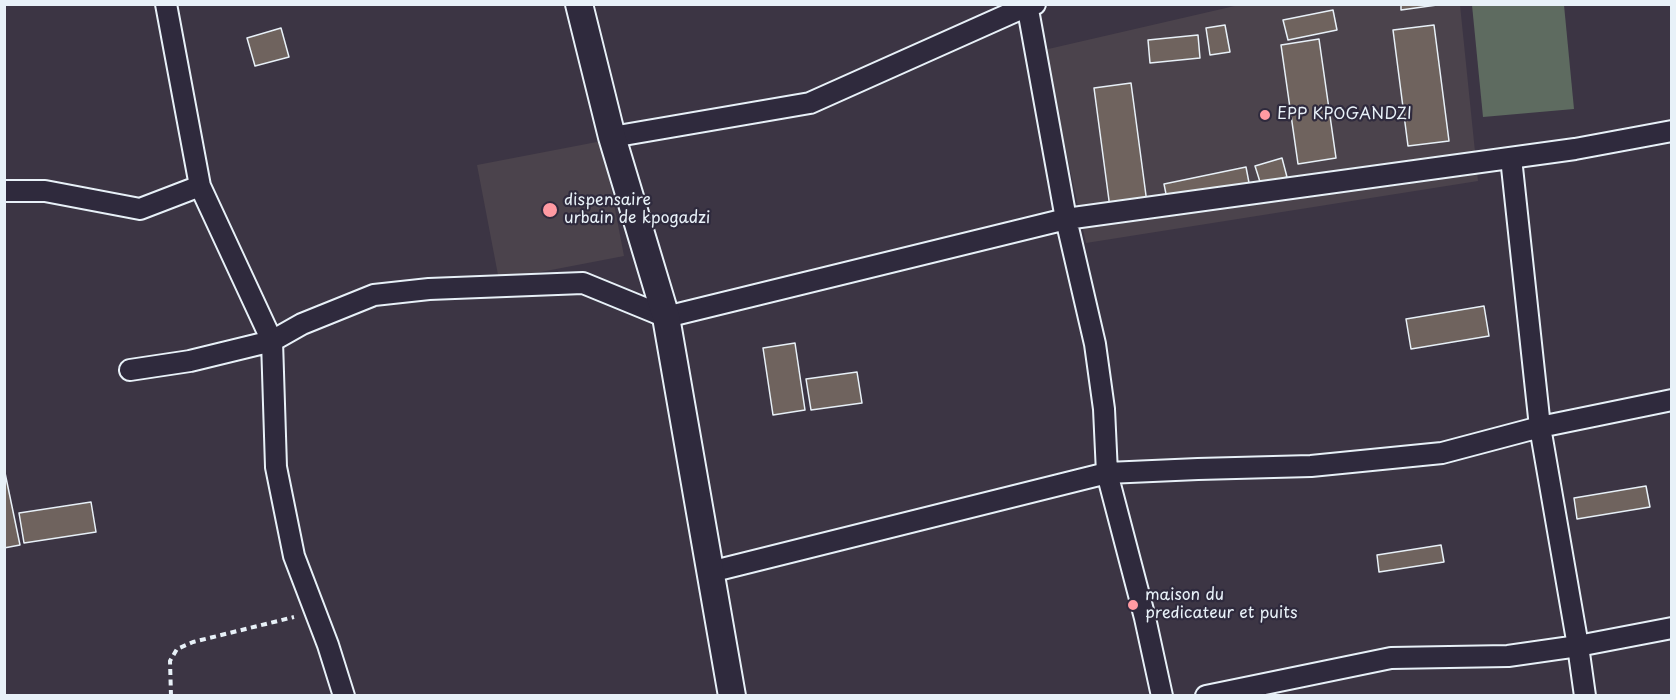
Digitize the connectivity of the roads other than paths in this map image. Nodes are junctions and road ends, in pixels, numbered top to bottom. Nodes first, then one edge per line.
1 (166, 4) edge
2 (579, 4) edge
3 (1030, 5) edge
4 (1671, 130) edge
5 (612, 137) junction
6 (1511, 158) junction
7 (200, 186) junction
8 (4, 191) edge
9 (1066, 219) junction
10 (666, 317) junction
11 (272, 341) junction
12 (130, 370) dead end
13 (1671, 400) edge
14 (1540, 427) junction
15 (1107, 473) junction
16 (710, 572) junction
17 (1671, 628) edge
18 (1578, 646) junction
19 (344, 696) edge
20 (732, 696) edge
21 (1162, 696) edge
22 (1206, 696) edge
23 (1585, 696) edge

1 - 7 street
2 - 5 street
3 - 5 street
3 - 9 street
4 - 6 street
5 - 10 street
6 - 9 street
6 - 14 street
7 - 8 street
7 - 11 street
9 - 10 street
9 - 15 street
10 - 11 street
10 - 16 street
11 - 12 street
11 - 19 street
13 - 14 street
14 - 15 street
14 - 18 street
15 - 16 street
15 - 21 street
16 - 20 street
17 - 18 street
18 - 22 street
18 - 23 street

